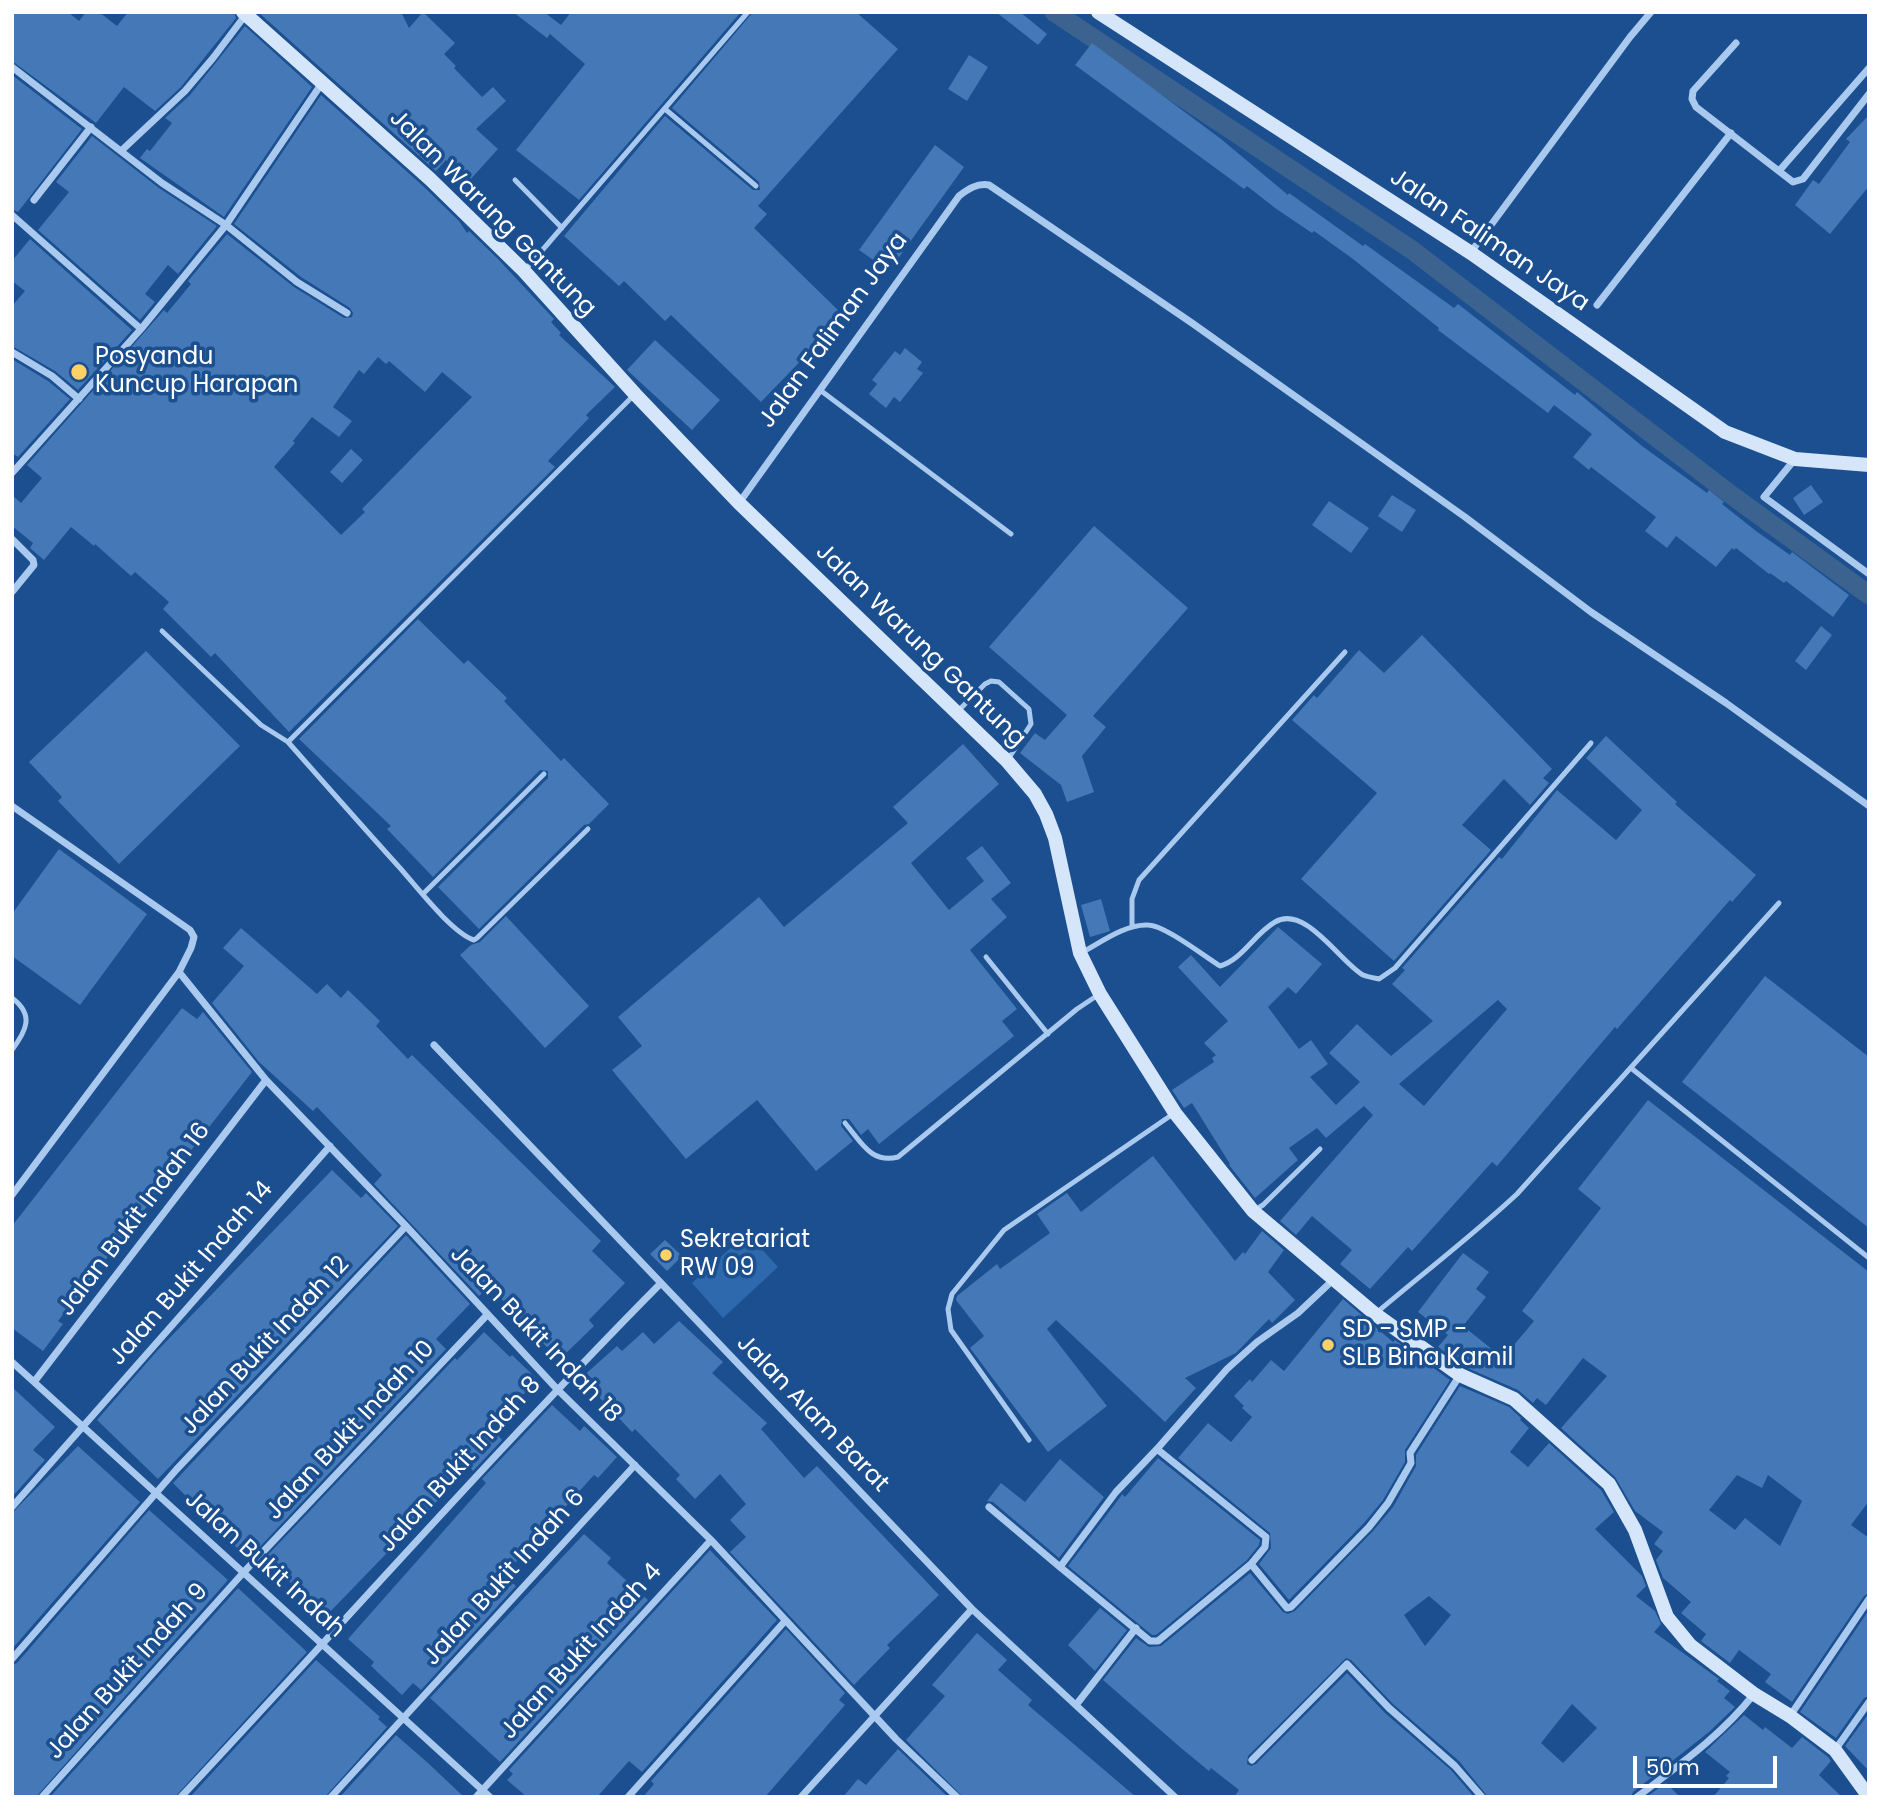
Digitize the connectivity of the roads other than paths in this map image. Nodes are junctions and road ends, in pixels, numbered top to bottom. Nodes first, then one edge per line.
1 (748, 12) edge
2 (1098, 12) edge
3 (1651, 12) edge
4 (245, 13) edge
5 (1736, 43) dead end
6 (12, 67) edge
7 (1869, 68) edge
8 (322, 82) junction
9 (1869, 94) edge
10 (1844, 96) junction
11 (1858, 107) junction
12 (665, 109) junction
13 (91, 127) junction
14 (1731, 133) junction
15 (121, 151) junction
16 (1779, 171) junction
17 (515, 180) dead end
18 (757, 186) dead end
19 (34, 200) dead end
20 (12, 215) edge
21 (226, 225) junction
22 (562, 228) junction
23 (1471, 253) junction
24 (524, 271) junction
25 (1597, 305) dead end
26 (347, 313) dead end
27 (141, 330) junction
28 (12, 352) edge
29 (820, 390) junction
30 (635, 394) junction
31 (79, 399) junction
32 (1796, 462) junction
33 (1863, 464) edge
34 (12, 473) edge
35 (739, 503) junction
36 (1010, 534) dead end
37 (12, 539) edge
38 (1869, 574) edge
39 (12, 592) edge
40 (162, 631) dead end
41 (1345, 652) dead end
42 (957, 712) junction
43 (288, 742) junction
44 (1591, 743) dead end
45 (1007, 761) junction
46 (544, 774) dead end
47 (12, 806) edge
48 (1869, 806) edge
49 (588, 829) dead end
50 (422, 894) junction
51 (1779, 903) dead end
52 (1132, 927) junction
53 (1080, 953) junction
54 (986, 957) dead end
55 (179, 972) junction
56 (1100, 994) junction
57 (12, 998) edge
58 (1048, 1034) junction
59 (434, 1045) dead end
60 (12, 1051) edge
61 (1631, 1069) junction
62 (266, 1080) junction
63 (1175, 1113) junction
64 (845, 1123) dead end
65 (330, 1146) junction
66 (1320, 1149) dead end
67 (12, 1195) edge
68 (1253, 1211) junction
69 (406, 1226) junction
70 (1869, 1258) edge
71 (1334, 1279) junction
72 (660, 1284) junction
73 (1375, 1314) junction
74 (487, 1315) junction
75 (12, 1362) edge
76 (1460, 1375) junction
77 (34, 1382) junction
78 (557, 1389) junction
79 (83, 1426) junction
80 (1029, 1440) dead end
81 (1157, 1449) junction
82 (635, 1465) junction
83 (156, 1492) junction
84 (12, 1507) edge
85 (989, 1507) dead end
86 (711, 1540) junction
87 (1251, 1564) junction
88 (1060, 1567) junction
89 (243, 1573) junction
90 (1869, 1599) edge
91 (972, 1609) junction
92 (785, 1621) junction
93 (1136, 1628) junction
94 (323, 1645) junction
95 (12, 1659) edge
96 (1754, 1694) junction
97 (1869, 1702) edge
98 (1076, 1705) junction
99 (875, 1716) junction
100 (1790, 1716) junction
101 (403, 1718) junction
102 (1835, 1750) junction
103 (1252, 1760) dead end
104 (482, 1790) junction
105 (42, 1797) edge
106 (181, 1797) edge
107 (331, 1797) edge
108 (476, 1797) edge
109 (490, 1797) edge
110 (628, 1797) edge
111 (801, 1797) edge
112 (957, 1797) edge
113 (1175, 1797) edge
114 (1482, 1797) edge
115 (1637, 1797) edge
116 (1869, 1797) edge

1 - 12 lane
2 - 23 street, Jalan Faliman Jaya
3 - 23 street
4 - 8 street, Jalan Warung Gantung
4 - 15 street
5 - 14 street
6 - 13 street
7 - 10 street
8 - 21 street
8 - 24 street, Jalan Warung Gantung
9 - 11 street
10 - 11 street
10 - 16 street
11 - 16 street
12 - 18 lane
12 - 22 lane
13 - 15 street
13 - 19 street
14 - 16 street
14 - 25 street
15 - 21 street
17 - 22 lane
20 - 27 street
21 - 26 street
21 - 27 street
22 - 24 lane
23 - 32 street, Jalan Faliman Jaya
24 - 30 street, Jalan Warung Gantung
27 - 31 street
28 - 31 street
29 - 35 street, Jalan Faliman Jaya
29 - 36 lane
29 - 48 street, Jalan Faliman Jaya
30 - 35 street, Jalan Warung Gantung
30 - 43 lane
31 - 34 street
32 - 33 street, Jalan Faliman Jaya
32 - 38 street
35 - 42 street, Jalan Warung Gantung
37 - 39 street
40 - 43 lane
41 - 52 lane
42 - 45 street, Jalan Warung Gantung
42 - 45 lane
43 - 50 lane
44 - 52 lane
45 - 53 street, Jalan Warung Gantung
46 - 50 lane
47 - 55 street
49 - 50 lane
51 - 61 lane
52 - 53 lane
53 - 56 street, Jalan Warung Gantung
54 - 58 lane
55 - 62 street, Jalan Bukit Indah 18
55 - 67 street
56 - 58 lane
56 - 63 street, Jalan Warung Gantung
57 - 60 lane
58 - 64 lane
59 - 72 street, Jalan Alam Barat
61 - 70 lane
61 - 73 lane
62 - 65 street, Jalan Bukit Indah 18
62 - 77 street, Jalan Bukit Indah 16
63 - 68 street, Jalan Warung Gantung
63 - 80 lane
65 - 69 street, Jalan Bukit Indah 18
65 - 79 street, Jalan Bukit Indah 14
66 - 68 lane
68 - 71 street, Jalan Warung Gantung
69 - 74 street, Jalan Bukit Indah 18
69 - 83 street, Jalan Bukit Indah 12
71 - 73 street, Jalan Warung Gantung
71 - 81 street
72 - 78 street, Jalan Bukit Indah 8
72 - 91 street, Jalan Alam Barat
73 - 76 street, Jalan Warung Gantung
74 - 78 street, Jalan Bukit Indah 18
74 - 89 street, Jalan Bukit Indah 10
75 - 77 street, Jalan Bukit Indah
76 - 87 street
76 - 96 street, Jalan Warung Gantung
77 - 79 street, Jalan Bukit Indah
78 - 82 street, Jalan Bukit Indah 18
78 - 94 street, Jalan Bukit Indah 8
79 - 83 street, Jalan Bukit Indah
79 - 84 street, Jalan Bukit Indah 14
81 - 87 street
81 - 88 street
82 - 86 street, Jalan Bukit Indah 18
82 - 101 street, Jalan Bukit Indah 6
83 - 89 street, Jalan Bukit Indah
83 - 95 street, Jalan Bukit Indah 12
85 - 88 street
86 - 92 street, Jalan Bukit Indah 18
86 - 104 street, Jalan Bukit Indah 4
87 - 93 street
88 - 93 street
89 - 94 street, Jalan Bukit Indah
89 - 105 street, Jalan Bukit Indah 9
90 - 100 street
91 - 98 street, Jalan Alam Barat
91 - 99 street
92 - 99 street, Jalan Bukit Indah 18
92 - 110 street
93 - 98 street
94 - 101 street, Jalan Bukit Indah
94 - 106 street, Jalan Bukit Indah 8
96 - 100 street, Jalan Warung Gantung
96 - 115 street
97 - 102 street
98 - 113 street, Jalan Alam Barat
99 - 111 street
99 - 112 street, Jalan Bukit Indah 18
100 - 102 street, Jalan Warung Gantung
101 - 104 street, Jalan Bukit Indah
101 - 107 street, Jalan Bukit Indah 6
102 - 116 street, Jalan Warung Gantung
103 - 114 street
104 - 108 street, Jalan Bukit Indah 4
104 - 109 street, Jalan Bukit Indah

